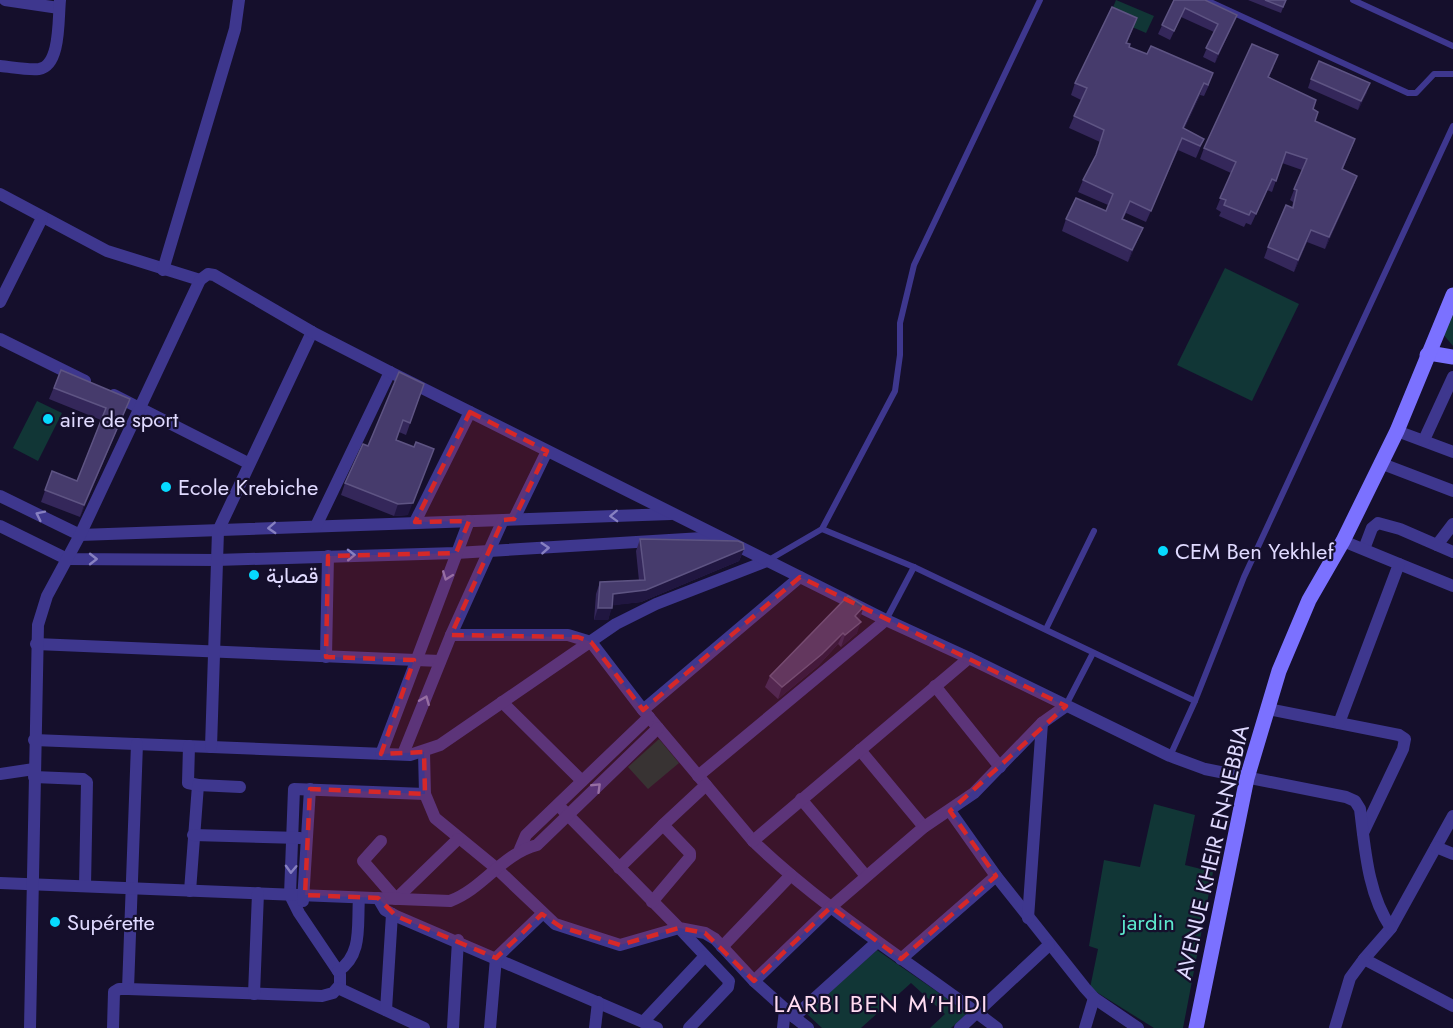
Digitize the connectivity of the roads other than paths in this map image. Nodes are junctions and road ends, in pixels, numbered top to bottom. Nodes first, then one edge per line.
1 (5, 0) edge
2 (239, 0) edge
3 (1040, 0) edge
4 (1206, 0) edge
5 (1353, 0) edge
6 (27, 2) edge
7 (59, 4) edge
8 (1453, 46) edge
9 (0, 66) edge
10 (1453, 74) edge
11 (1453, 126) edge
12 (0, 194) edge
13 (42, 218) junction
14 (163, 270) junction
15 (200, 280) junction
16 (1453, 295) edge
17 (0, 302) edge
18 (312, 332) junction
19 (0, 339) edge
20 (1427, 355) junction
21 (1453, 357) edge
22 (390, 372) junction
23 (1453, 377) edge
24 (140, 408) junction
25 (470, 412) junction
26 (1397, 431) junction
27 (1424, 440) junction
28 (547, 451) junction
29 (1453, 452) edge
30 (248, 463) junction
31 (1380, 463) junction
32 (1453, 491) edge
33 (0, 496) edge
34 (673, 513) junction
35 (508, 520) junction
36 (469, 521) junction
37 (415, 522) junction
38 (1453, 524) edge
39 (0, 526) edge
40 (316, 526) junction
41 (822, 529) junction
42 (218, 531) junction
43 (1094, 531) dead end
44 (80, 535) junction
45 (719, 537) junction
46 (1342, 541) junction
47 (1437, 545) junction
48 (1364, 549) junction
49 (488, 552) junction
50 (1453, 552) edge
51 (456, 554) junction
52 (328, 556) junction
53 (67, 559) junction
54 (216, 560) junction
55 (767, 561) junction
56 (1399, 564) junction
57 (914, 567) junction
58 (800, 577) junction
59 (1453, 586) edge
60 (886, 620) junction
61 (1046, 629) junction
62 (451, 635) junction
63 (591, 642) junction
64 (36, 644) junction
65 (1093, 652) junction
66 (213, 653) junction
67 (326, 657) junction
68 (969, 658) junction
69 (414, 660) junction
70 (440, 661) junction
71 (935, 686) junction
72 (1195, 701) junction
73 (502, 702) junction
74 (1066, 706) junction
75 (1268, 708) junction
76 (646, 713) junction
77 (1042, 723) junction
78 (1339, 723) junction
79 (658, 728) junction
80 (34, 740) junction
81 (137, 744) junction
82 (189, 746) junction
83 (211, 747) junction
84 (860, 750) junction
85 (424, 752) junction
86 (381, 754) junction
87 (403, 754) junction
88 (1170, 756) junction
89 (606, 758) junction
90 (1000, 767) junction
91 (616, 769) junction
92 (34, 773) junction
93 (0, 774) edge
94 (1247, 778) junction
95 (582, 781) junction
96 (702, 781) junction
97 (198, 785) junction
98 (240, 787) dead end
99 (310, 789) junction
100 (425, 794) junction
101 (801, 799) junction
102 (558, 805) junction
103 (950, 811) junction
104 (567, 816) junction
105 (1453, 816) edge
106 (663, 825) junction
107 (924, 827) junction
108 (1363, 833) junction
109 (193, 835) junction
110 (292, 838) junction
111 (307, 838) junction
112 (458, 839) junction
113 (381, 841) dead end
114 (753, 841) junction
115 (1436, 847) junction
116 (520, 849) junction
117 (1453, 854) edge
118 (496, 868) junction
119 (619, 868) junction
120 (791, 875) junction
121 (866, 876) junction
122 (996, 876) junction
123 (0, 883) edge
124 (32, 884) junction
125 (85, 886) junction
126 (132, 888) junction
127 (190, 891) junction
128 (258, 893) junction
129 (290, 895) junction
130 (305, 895) junction
131 (359, 898) junction
132 (378, 898) junction
133 (396, 899) junction
134 (652, 902) junction
135 (831, 907) junction
136 (299, 913) junction
137 (392, 914) junction
138 (543, 914) junction
139 (1028, 918) junction
140 (679, 928) junction
141 (1391, 928) junction
142 (458, 940) junction
143 (877, 942) junction
144 (1050, 945) junction
145 (722, 947) junction
146 (705, 956) junction
147 (496, 958) junction
148 (901, 959) junction
149 (1364, 959) junction
150 (338, 971) junction
151 (754, 981) junction
152 (338, 988) junction
153 (128, 989) junction
154 (254, 994) junction
155 (1094, 998) junction
156 (598, 1002) junction
157 (1453, 1006) edge
158 (386, 1010) junction
159 (978, 1013) junction
160 (790, 1014) junction
161 (643, 1022) junction
162 (1199, 1027) edge
163 (30, 1028) edge
164 (113, 1028) edge
165 (424, 1028) edge
166 (453, 1028) edge
167 (489, 1028) edge
168 (595, 1028) edge
169 (657, 1028) edge
170 (689, 1028) edge
171 (783, 1028) edge
172 (808, 1028) edge
173 (960, 1028) edge
174 (997, 1028) edge
175 (1085, 1028) edge
176 (1138, 1028) edge
177 (1335, 1028) edge

1 - 6 street
2 - 14 street
3 - 41 lane
4 - 10 lane
5 - 8 lane
6 - 7 street
7 - 9 street
11 - 72 lane
12 - 13 street
13 - 14 street
13 - 17 street
14 - 15 street
15 - 18 street
15 - 24 street
16 - 20 main road, AVENUE KHEIR EN-NEBBIA
18 - 22 street
18 - 30 street
19 - 24 street
20 - 21 main road
20 - 26 main road, AVENUE KHEIR EN-NEBBIA
22 - 25 street
22 - 40 street
23 - 27 street
24 - 30 street
24 - 44 street
25 - 28 street
25 - 37 street
26 - 27 street
26 - 31 main road, AVENUE KHEIR EN-NEBBIA
27 - 29 street
28 - 34 street
28 - 35 street
30 - 42 street
31 - 32 street
31 - 46 main road, AVENUE KHEIR EN-NEBBIA
44 -> 33 street
34 -> 35 street
34 - 45 street
35 - 36 street
35 - 49 street
36 - 37 street
36 - 51 street
37 - 40 street
38 - 47 street
39 - 53 street
40 -> 42 street
41 - 55 lane
41 - 57 lane
42 - 44 street
42 - 54 street
43 - 61 lane
44 - 53 street
49 -> 45 street
45 - 55 street
46 - 48 street
46 - 75 main road, AVENUE KHEIR EN-NEBBIA
47 - 48 street
47 - 50 street
48 - 56 street
49 - 51 street
49 - 62 street
52 -> 51 street
51 -> 69 street
52 - 54 street
52 - 67 street
53 -> 54 street
53 - 64 street
54 - 66 street
55 - 58 street
55 - 63 street
56 - 59 street
56 - 78 street
57 - 60 lane
57 - 61 lane
58 - 60 street
58 - 76 street
60 - 68 street
60 - 96 street
61 - 65 lane
62 - 63 street
62 - 70 street
63 - 73 street
63 - 76 street
64 - 66 street
64 - 80 street
65 - 72 lane
65 - 74 lane
66 - 67 street
66 - 83 street
67 - 69 street
68 - 71 street
68 - 74 street
69 - 70 street
69 - 86 street
87 -> 70 street
71 - 84 street
71 - 90 street
72 - 88 lane
73 - 85 street
73 - 95 street
74 - 77 street
74 - 88 street
75 - 78 street
75 - 94 main road, AVENUE KHEIR EN-NEBBIA
76 - 79 street
76 - 89 street
77 - 90 street
77 - 139 street
78 - 108 street
79 - 91 street
79 - 96 street
80 - 81 street
80 - 92 street
81 - 82 street
81 - 126 street
82 - 83 street
82 - 97 street
83 - 86 street
84 - 101 street
84 - 107 street
85 - 87 street
85 - 100 street
86 - 87 street
88 - 94 street
89 - 91 street
89 - 95 street
90 - 103 street
104 -> 91 street
92 - 93 street
92 - 124 street
92 - 125 street
94 - 108 street
94 - 162 main road, AVENUE KHEIR EN-NEBBIA
95 - 102 street
96 - 106 street
96 - 114 street
97 - 98 street
97 - 109 street
99 - 100 street
99 - 110 street
99 - 111 street
100 - 112 street
101 - 114 street
101 - 121 street
102 - 104 street
102 - 116 street
103 - 107 street
103 - 122 street
104 - 116 street
104 - 119 street
105 - 115 street
106 - 119 street
106 - 134 street
107 - 121 street
108 - 141 street
109 - 110 street
109 - 127 street
110 - 111 street
110 -> 129 street
111 - 130 street
112 - 118 street
112 - 133 street
113 - 133 street
114 - 120 street
115 - 117 street
115 - 141 street
116 - 118 street
118 - 133 street
118 - 138 street
119 - 134 street
120 - 135 street
120 - 145 street
121 - 135 street
122 - 139 street
122 - 148 street
123 - 124 street
124 - 125 street
124 - 163 street
125 - 126 street
126 - 127 street
126 - 153 street
127 - 128 street
128 - 129 street
128 - 154 street
129 - 130 street
129 - 136 street
130 - 131 street
130 - 136 street
131 - 132 street
131 - 150 street
132 - 133 street
132 - 137 street
134 - 140 street
135 - 143 street
135 - 151 street
136 - 150 street
137 - 142 street
137 - 158 street
138 - 140 street
138 - 147 street
139 - 144 street
140 - 145 street
140 - 146 street
141 - 149 street
142 - 147 street
142 - 166 street
143 - 148 street
143 - 160 street
144 - 155 street
144 - 159 street
145 - 151 street
146 - 161 street
146 - 170 street
147 - 156 street
147 - 167 street
148 - 159 street
149 - 157 street
149 - 177 street
150 - 152 street
151 - 160 street
152 - 154 street
152 - 158 street
153 - 154 street
153 - 164 street
155 - 175 street
155 - 176 street
156 - 161 street
156 - 168 street
158 - 165 street
159 - 173 street
159 - 174 street
160 - 171 street
160 - 172 street
161 - 169 street

